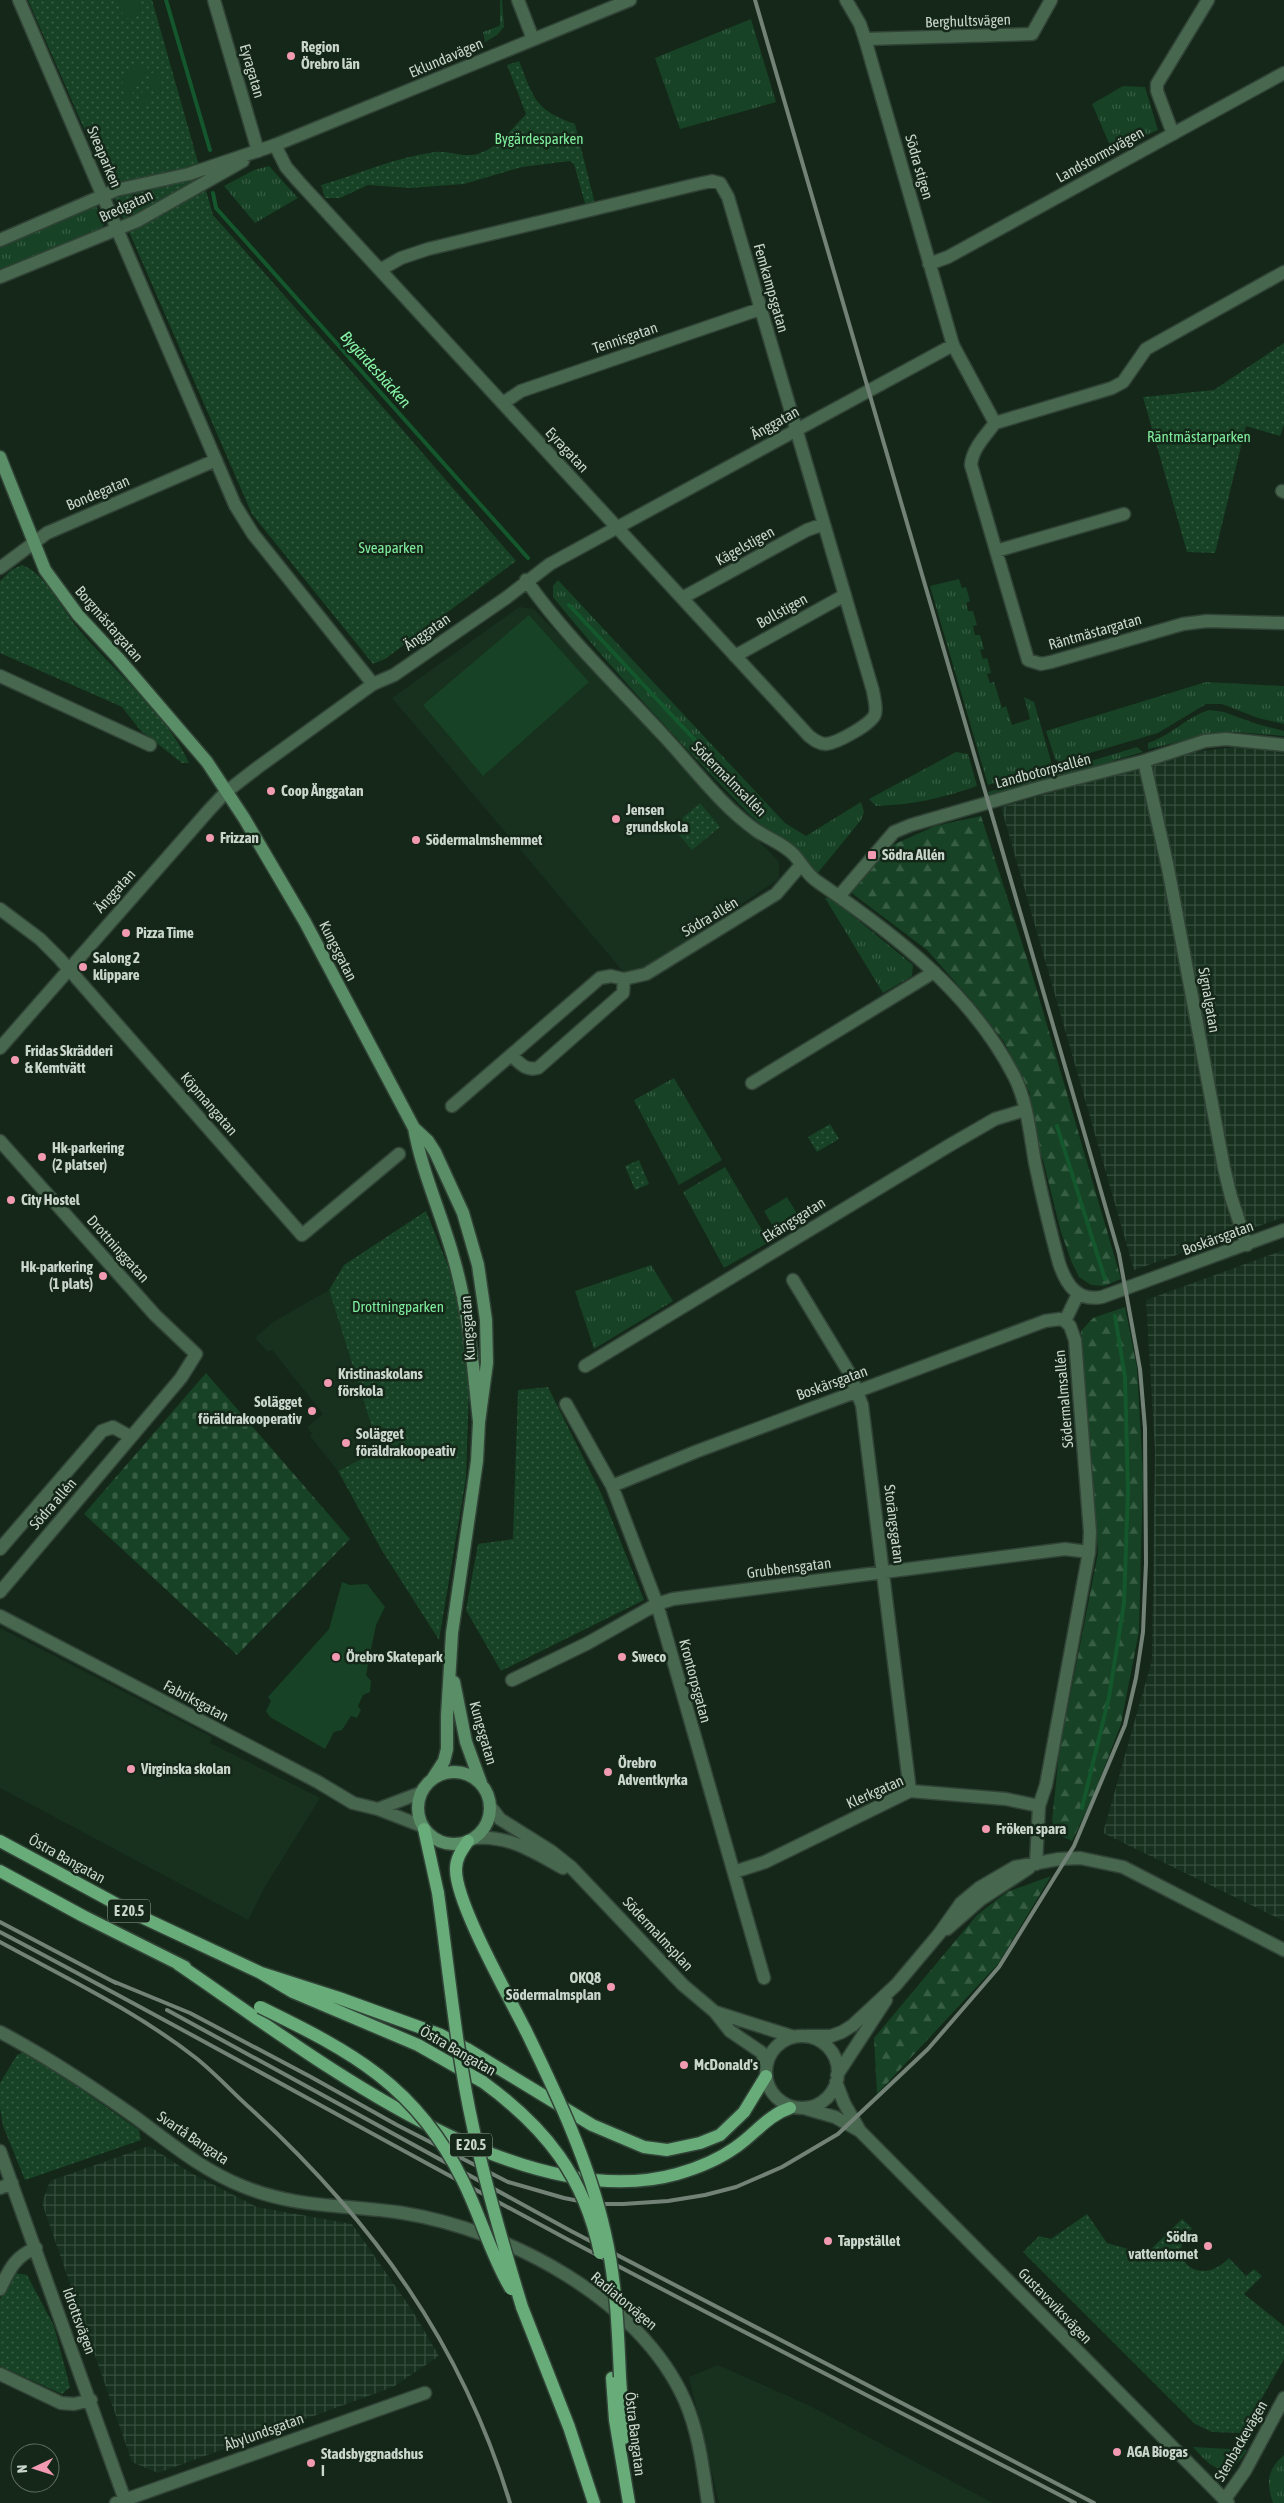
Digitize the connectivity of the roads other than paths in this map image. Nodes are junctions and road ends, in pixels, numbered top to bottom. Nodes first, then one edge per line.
1 (19, 0) edge
2 (214, 0) edge
3 (518, 0) edge
4 (630, 0) edge
5 (846, 0) edge
6 (1051, 0) edge
7 (1208, 0) edge
8 (533, 39) junction
9 (865, 39) junction
10 (1284, 73) edge
11 (1173, 134) junction
12 (275, 145) junction
13 (258, 151) junction
14 (103, 196) junction
15 (117, 229) junction
16 (0, 240) edge
17 (929, 264) junction
18 (380, 270) junction
19 (1284, 272) edge
20 (0, 277) edge
21 (760, 309) junction
22 (953, 346) junction
23 (503, 403) junction
24 (995, 423) junction
25 (796, 430) junction
26 (0, 457) edge
27 (216, 460) junction
28 (1124, 514) dead end
29 (824, 524) junction
30 (617, 528) junction
31 (34, 542) junction
32 (996, 551) junction
33 (0, 568) edge
34 (526, 580) junction
35 (845, 595) junction
36 (682, 598) junction
37 (1284, 623) edge
38 (735, 656) junction
39 (0, 676) edge
40 (373, 684) junction
41 (853, 732) joint
42 (150, 745) dead end
43 (1284, 745) edge
44 (1144, 761) junction
45 (226, 792) junction
46 (801, 865) junction
47 (840, 895) junction
48 (0, 908) edge
49 (68, 968) junction
50 (934, 972) junction
51 (624, 980) junction
52 (0, 1048) edge
53 (511, 1055) junction
54 (752, 1083) dead end
55 (452, 1106) dead end
56 (1024, 1110) junction
57 (414, 1128) junction
58 (0, 1141) edge
59 (398, 1154) dead end
60 (1284, 1230) edge
61 (1247, 1244) junction
62 (793, 1280) dead end
63 (1078, 1294) junction
64 (1065, 1321) junction
65 (196, 1354) joint
66 (585, 1366) dead end
67 (857, 1392) junction
68 (566, 1404) dead end
69 (479, 1422) junction
70 (131, 1437) junction
71 (612, 1486) junction
72 (0, 1549) edge
73 (1089, 1552) junction
74 (884, 1573) junction
75 (0, 1592) edge
76 (657, 1604) junction
77 (0, 1616) edge
78 (450, 1660) junction
79 (512, 1680) dead end
80 (433, 1778) junction
81 (482, 1784) junction
82 (910, 1791) junction
83 (420, 1793) junction
84 (490, 1806) junction
85 (1039, 1806) junction
86 (378, 1809) junction
87 (423, 1827) junction
88 (472, 1840) junction
89 (0, 1841) edge
90 (527, 1842) junction
91 (1036, 1864) junction
92 (0, 1871) edge
93 (734, 1872) junction
94 (1284, 1950) edge
95 (178, 1964) junction
96 (261, 1973) junction
97 (764, 1978) dead end
98 (896, 1985) junction
99 (715, 2012) junction
100 (0, 2032) edge
101 (801, 2037) junction
102 (767, 2070) junction
103 (837, 2078) junction
104 (790, 2108) junction
105 (807, 2108) junction
106 (860, 2131) junction
107 (0, 2151) edge
108 (6, 2186) edge
109 (478, 2232) joint
110 (36, 2248) junction
111 (0, 2289) edge
112 (522, 2307) junction
113 (0, 2374) edge
114 (616, 2377) junction
115 (424, 2392) dead end
116 (1284, 2398) edge
117 (90, 2400) junction
118 (1227, 2501) edge
119 (122, 2502) edge
120 (594, 2503) edge
121 (629, 2503) edge
122 (708, 2503) edge

1 - 14 street, Sveaparken
2 - 13 street, Eyragatan
3 - 8 street
4 - 8 street, Eklundavägen
5 - 9 street, Södra stigen
6 - 9 street, Berghultsvägen
7 - 11 street
8 - 12 street, Eklundavägen
9 - 17 street, Södra stigen
10 - 11 street, Landstormsvägen
11 - 17 street, Landstormsvägen
12 - 13 street, Bredgatan
12 - 18 street, Eyragatan
13 - 14 street, Bredgatan
13 - 15 street, Bredgatan
14 - 15 street, Sveaparken
14 - 16 street, Bredgatan
15 - 20 street, Bredgatan
15 - 27 street, Sveaparken
17 - 22 street, Södra stigen
18 - 21 street, Femkampsgatan
18 - 23 street, Eyragatan
19 - 24 street
21 - 23 street, Tennisgatan
21 - 25 street, Femkampsgatan
22 - 24 street
22 - 25 street, Änggatan
23 - 30 street, Eyragatan
24 - 32 street, Räntmästargatan
25 - 29 street, Femkampsgatan
25 - 30 street, Änggatan
26 - 31 main road, Borgmästargatan
27 - 31 street, Bondegatan
27 - 40 street, Sveaparken
28 - 32 street
29 - 35 street, Femkampsgatan
29 - 36 street, Kägelstigen
30 - 34 street, Änggatan
30 - 36 street, Eyragatan
31 - 33 street, Bondegatan
31 - 45 main road, Borgmästargatan
32 - 37 street, Räntmästargatan
34 - 40 street, Änggatan
34 - 46 street, Södermalmsallén
35 - 38 street, Bollstigen
35 - 41 street, Femkampsgatan
36 - 38 street, Eyragatan
38 - 41 street, Eyragatan
39 - 42 street
40 - 45 street, Änggatan
43 - 44 street, Landbotorpsallén
44 - 47 street, Landbotorpsallén
44 - 61 street, Signalgatan
45 - 49 street, Änggatan
45 - 57 main road, Kungsgatan
46 - 47 street, Södermalmsallén
46 - 51 street, Södra allén
47 - 50 street, Södermalmsallén
48 - 49 street, Köpmangatan
49 - 52 street, Änggatan
49 - 59 street, Köpmangatan
50 - 54 street
50 - 56 street, Södermalmsallén
51 - 53 street, Södra allén
51 - 53 street
53 - 55 street, Södra allén
56 - 63 street, Södermalmsallén
56 - 66 street, Ekängsgatan
57 - 69 main road, Kungsgatan
57 - 69 main road, Kungsgatan
58 - 65 street, Drottninggatan
60 - 61 street, Boskärsgatan
61 - 63 street, Boskärsgatan
62 - 67 street, Storängsgatan
63 - 64 street
64 - 67 street, Boskärsgatan
64 - 73 street, Södermalmsallén
65 - 70 street, Södra allén
67 - 71 street, Boskärsgatan
67 - 74 street, Storängsgatan
68 - 71 street, Krontorpsgatan
69 - 78 main road, Kungsgatan
70 - 72 street, Södra allén
70 - 75 street, Södra allén
71 - 76 street, Krontorpsgatan
73 - 74 street, Grubbensgatan
73 - 85 street, Södermalmsallén
74 - 76 street, Grubbensgatan
74 - 82 street, Storängsgatan
76 - 79 street, Grubbensgatan
76 - 93 street, Krontorpsgatan
77 - 86 street, Fabriksgatan
78 - 80 main road, Kungsgatan
78 - 81 main road, Kungsgatan
80 - 81 main road
80 - 83 main road
81 - 84 main road
82 - 85 street, Klerkgatan
82 - 93 street, Klerkgatan
83 - 86 street
83 - 87 main road
84 - 88 main road
84 - 90 street, Södermalmsplan
85 - 91 street, Södermalmsallén
86 - 87 street, Fabriksgatan
87 - 88 main road
87 - 112 main road, bridge
88 - 90 street, Södermalmsplan
88 - 114 main road, bridge
89 - 96 main road, Östra Bangatan / E 20.5
90 - 99 street, Södermalmsplan
91 - 94 street
91 - 98 street
92 - 95 main road, E 20.5
93 - 97 street, Krontorpsgatan
95 - 104 main road, E 20.5
95 - 112 main road, E 20.5, bridge
96 - 102 main road, E 20.5
96 - 114 main road, Östra Bangatan / E 20.5, bridge
98 - 101 street
98 - 103 street
99 - 101 street, Södermalmsplan
99 - 102 street, Södermalmsplan
100 - 109 street, Svartå Bangata
101 - 102 street
101 - 103 street, Södermalmsplan
102 - 104 street, Södermalmsplan
103 - 105 street
103 - 106 street, Gustavsviksvägen
104 - 105 street
105 - 106 street, Gustavsviksvägen
106 - 118 street, Gustavsviksvägen
107 - 108 street, Idrottsvägen
108 - 110 street, Idrottsvägen
109 - 122 street, Radiatorvägen
110 - 111 street
110 - 117 street, Idrottsvägen
112 - 120 main road
113 - 117 street
114 - 121 main road, Östra Bangatan
115 - 119 street, Åbylundsgatan
116 - 118 street, Stenbackevägen
117 - 119 street, Idrottsvägen

